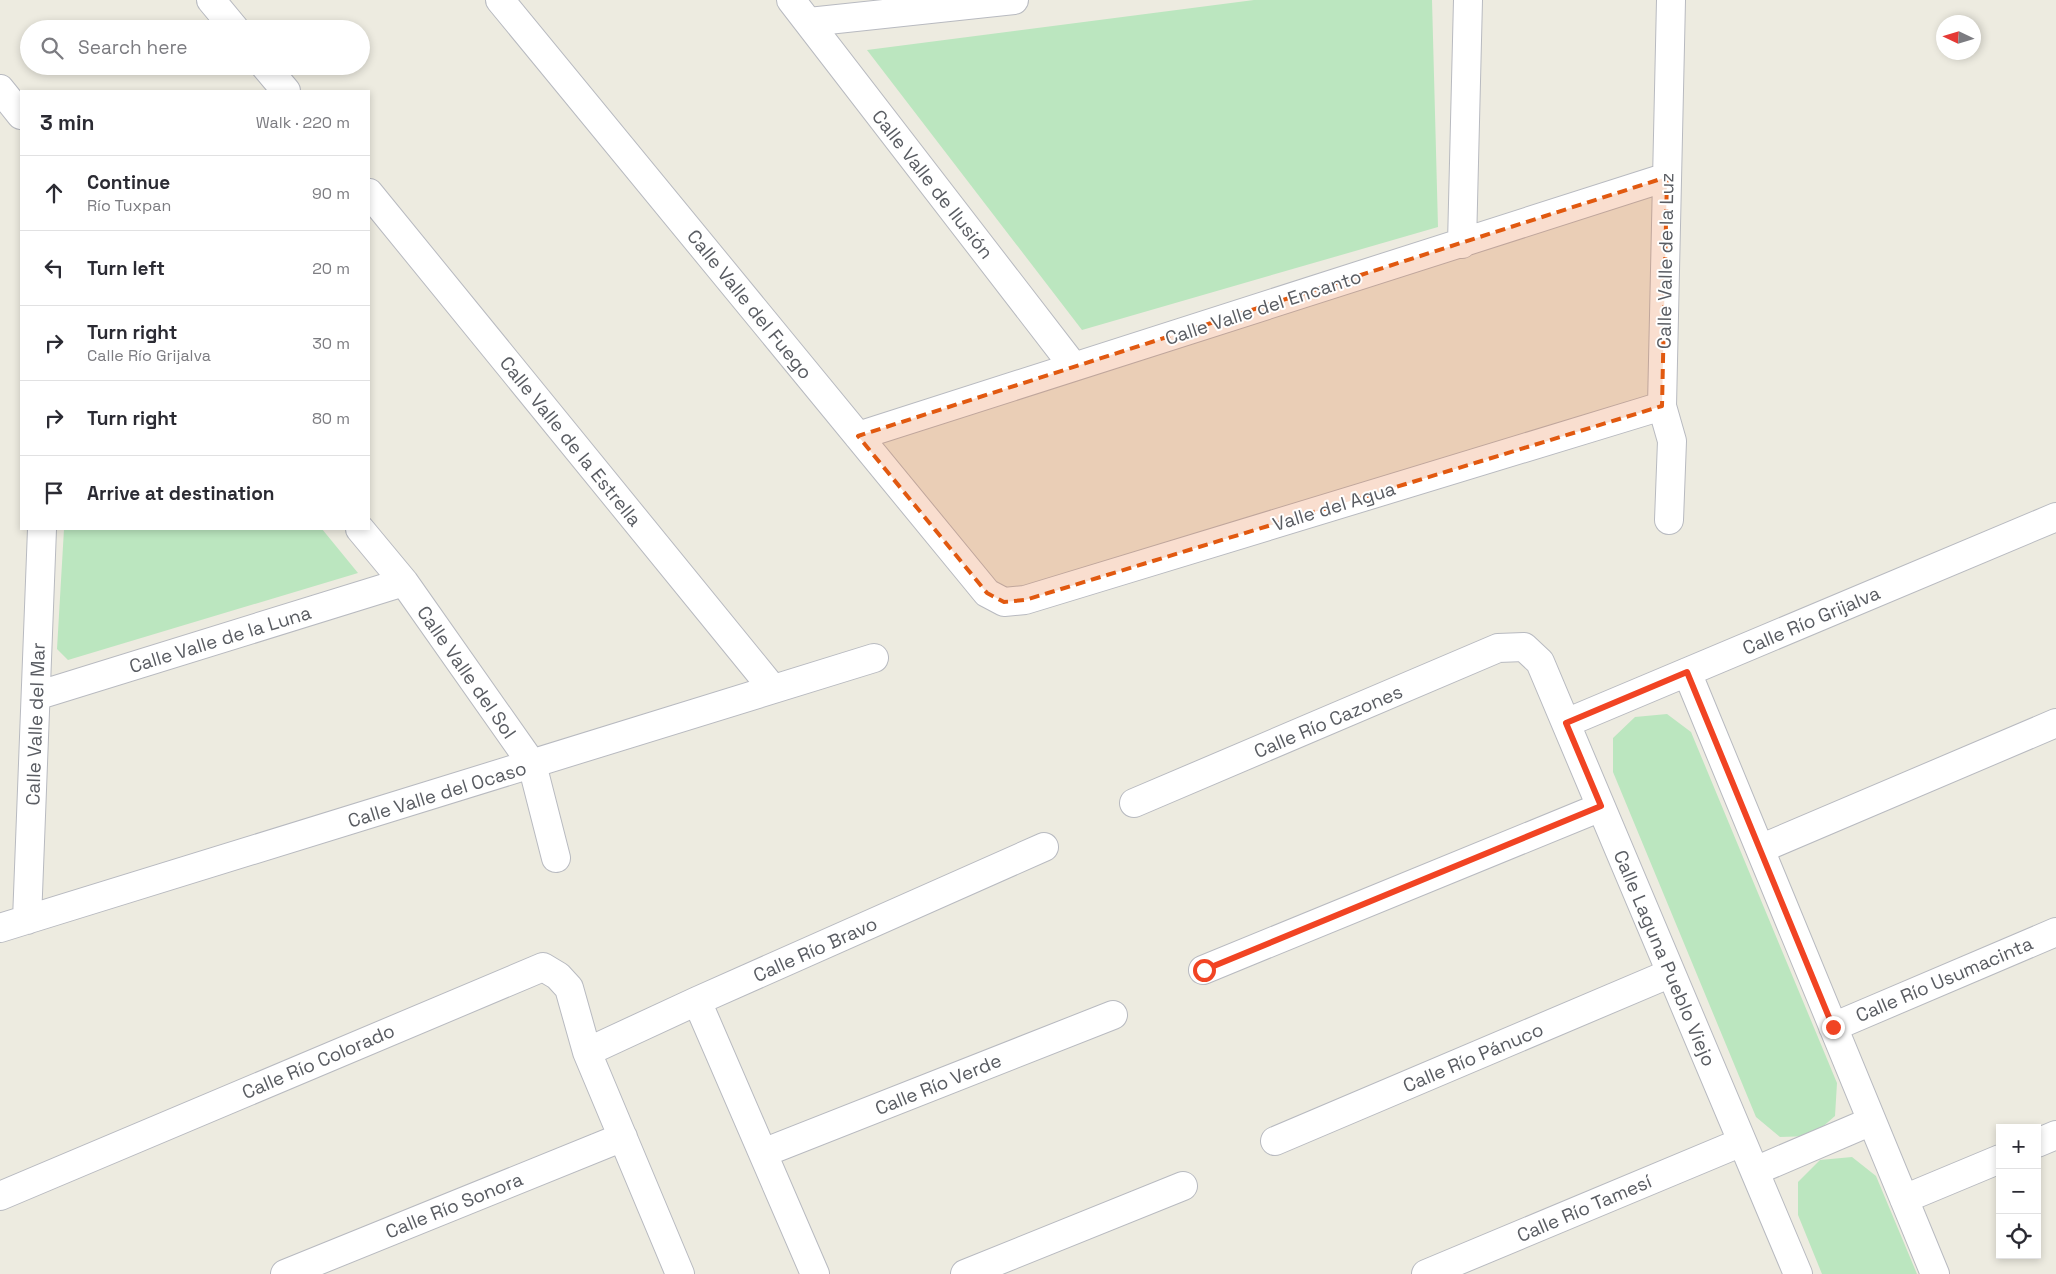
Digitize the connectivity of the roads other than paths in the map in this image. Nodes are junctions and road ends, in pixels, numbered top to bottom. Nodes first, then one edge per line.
1 (211, 0) edge
2 (500, 0) edge
3 (791, 0) edge
4 (1014, 0) edge
5 (1468, 0) edge
6 (1671, 0) edge
7 (228, 20) edge
8 (809, 22) junction
9 (273, 75) edge
10 (0, 89) edge
11 (285, 90) edge
12 (20, 114) edge
13 (1667, 177) junction
14 (370, 194) edge
15 (1462, 244) junction
16 (1074, 367) junction
17 (1662, 406) junction
18 (858, 436) junction
19 (2056, 517) edge
20 (1669, 520) dead end
21 (42, 530) edge
22 (361, 530) edge
23 (404, 582) junction
24 (1004, 602) joint
25 (1524, 648) joint
26 (874, 658) dead end
27 (1687, 672) junction
28 (773, 689) junction
29 (36, 696) junction
30 (1566, 723) junction
31 (2056, 723) edge
32 (532, 764) junction
33 (1134, 803) dead end
34 (1601, 806) junction
35 (1044, 847) dead end
36 (1760, 849) junction
37 (556, 858) dead end
38 (27, 920) junction
39 (0, 928) edge
40 (2056, 932) edge
41 (1204, 970) dead end
42 (1671, 973) junction
43 (697, 1001) junction
44 (1113, 1015) dead end
45 (1833, 1027) junction
46 (587, 1052) junction
47 (1872, 1121) junction
48 (2056, 1135) edge
49 (623, 1137) junction
50 (1275, 1141) dead end
51 (2041, 1141) edge
52 (1742, 1142) junction
53 (763, 1153) junction
54 (1996, 1161) edge
55 (1755, 1171) junction
56 (1183, 1186) dead end
57 (0, 1196) edge
58 (1904, 1199) junction
59 (285, 1274) edge
60 (680, 1274) edge
61 (815, 1274) edge
62 (965, 1274) edge
63 (1426, 1274) edge
64 (1798, 1274) edge
65 (1935, 1274) edge

1 - 7 street
2 - 18 street, Calle Valle del Fuego
3 - 8 street, Calle Valle de Ilusión
4 - 8 street
5 - 15 street
6 - 13 street, Calle Valle de la Luz
8 - 16 street, Calle Valle de Ilusión
9 - 11 street
10 - 12 street
13 - 15 street, Calle Valle del Encanto
13 - 17 street, Calle Valle de la Luz
14 - 28 street, Calle Valle de la Estrella
15 - 16 street, Calle Valle del Encanto
16 - 18 street, Calle Valle del Encanto
17 - 20 street, Calle Valle de la Luz
17 - 24 street, Valle del Agua
18 - 24 street, Calle Valle del Fuego
19 - 27 street, Calle Río Grijalva
21 - 29 street, Calle Valle del Mar
22 - 23 street, Calle Valle del Sol
23 - 29 street, Calle Valle de la Luna
23 - 32 street, Calle Valle del Sol
25 - 30 street, Calle Laguna Pueblo Viejo
25 - 33 street, Calle Río Cazones
26 - 28 street, Calle Valle del Ocaso
27 - 30 street, Calle Río Grijalva
27 - 36 street
28 - 32 street, Calle Valle del Ocaso
29 - 38 street, Calle Valle del Mar
30 - 34 street, Calle Laguna Pueblo Viejo
31 - 36 street
32 - 37 street, Calle Valle del Sol
32 - 38 street, Calle Valle del Ocaso
34 - 41 street
34 - 42 street, Calle Laguna Pueblo Viejo
35 - 43 street, Calle Río Bravo
36 - 45 street
38 - 39 street, Calle Valle del Ocaso
40 - 45 street, Calle Río Usumacinta
42 - 50 street, Calle Río Pánuco
42 - 52 street, Calle Laguna Pueblo Viejo
43 - 46 street, Calle Río Bravo
43 - 53 street
44 - 53 street, Calle Río Verde
45 - 47 street
46 - 49 street
46 - 57 street, Calle Río Colorado
47 - 55 street
47 - 58 street
48 - 51 street
49 - 59 street, Calle Río Sonora
49 - 60 street
52 - 55 street, Calle Laguna Pueblo Viejo
52 - 63 street, Calle Río Tamesí
53 - 61 street
54 - 58 street
55 - 64 street, Calle Laguna Pueblo Viejo
56 - 62 street
58 - 65 street

